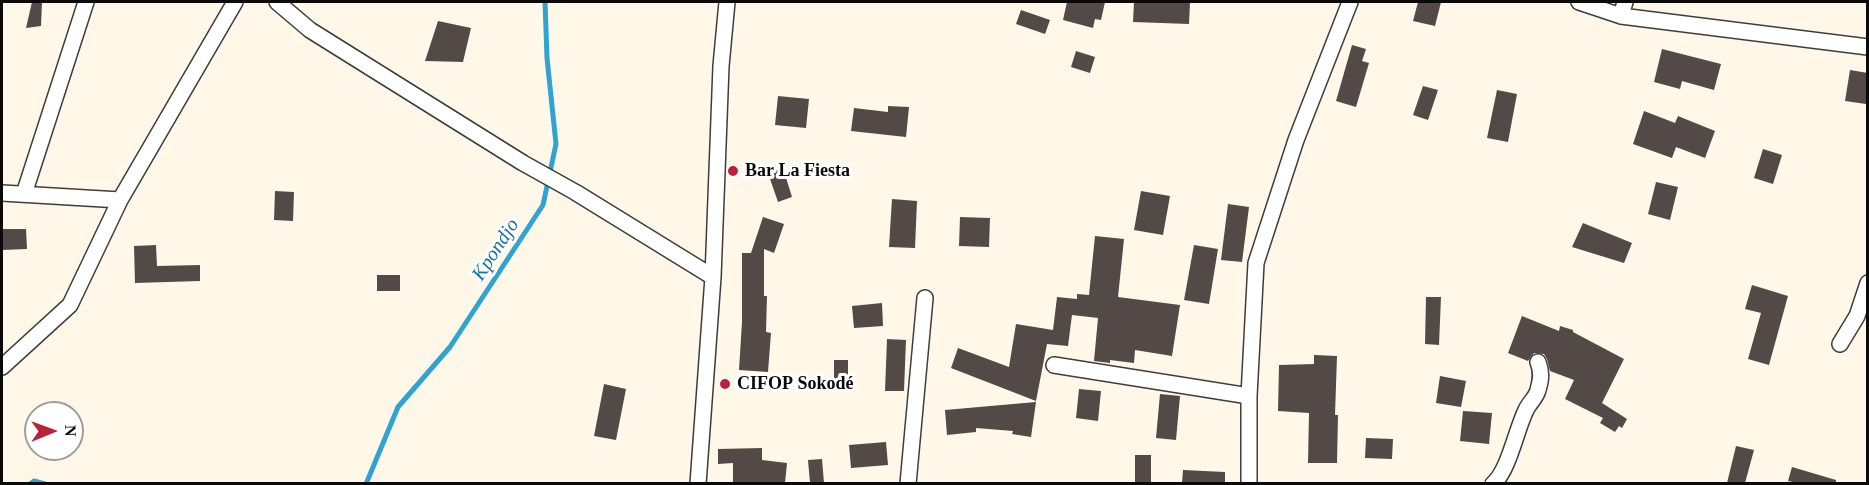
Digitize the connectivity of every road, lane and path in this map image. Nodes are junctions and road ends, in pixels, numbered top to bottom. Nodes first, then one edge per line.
1 (86, 2) edge
2 (236, 2) edge
3 (277, 2) edge
4 (727, 2) edge
5 (1350, 2) edge
6 (1579, 2) edge
7 (1623, 9) edge
8 (1868, 46) edge
9 (2, 193) edge
10 (24, 194) junction
11 (120, 200) junction
12 (713, 277) junction
13 (1867, 285) edge
14 (925, 298) dead end
15 (1840, 344) dead end
16 (1538, 362) dead end
17 (1054, 365) dead end
18 (2, 367) edge
19 (1249, 396) junction
20 (698, 483) edge
21 (908, 483) edge
22 (1249, 483) edge
23 (1493, 483) edge

1 - 10 street
2 - 11 street
3 - 12 street
4 - 12 street
5 - 19 street
6 - 7 street
7 - 8 street
9 - 10 street
10 - 11 street
11 - 18 street
12 - 20 street
13 - 15 street
14 - 21 street
16 - 23 street
17 - 19 street
19 - 22 street

